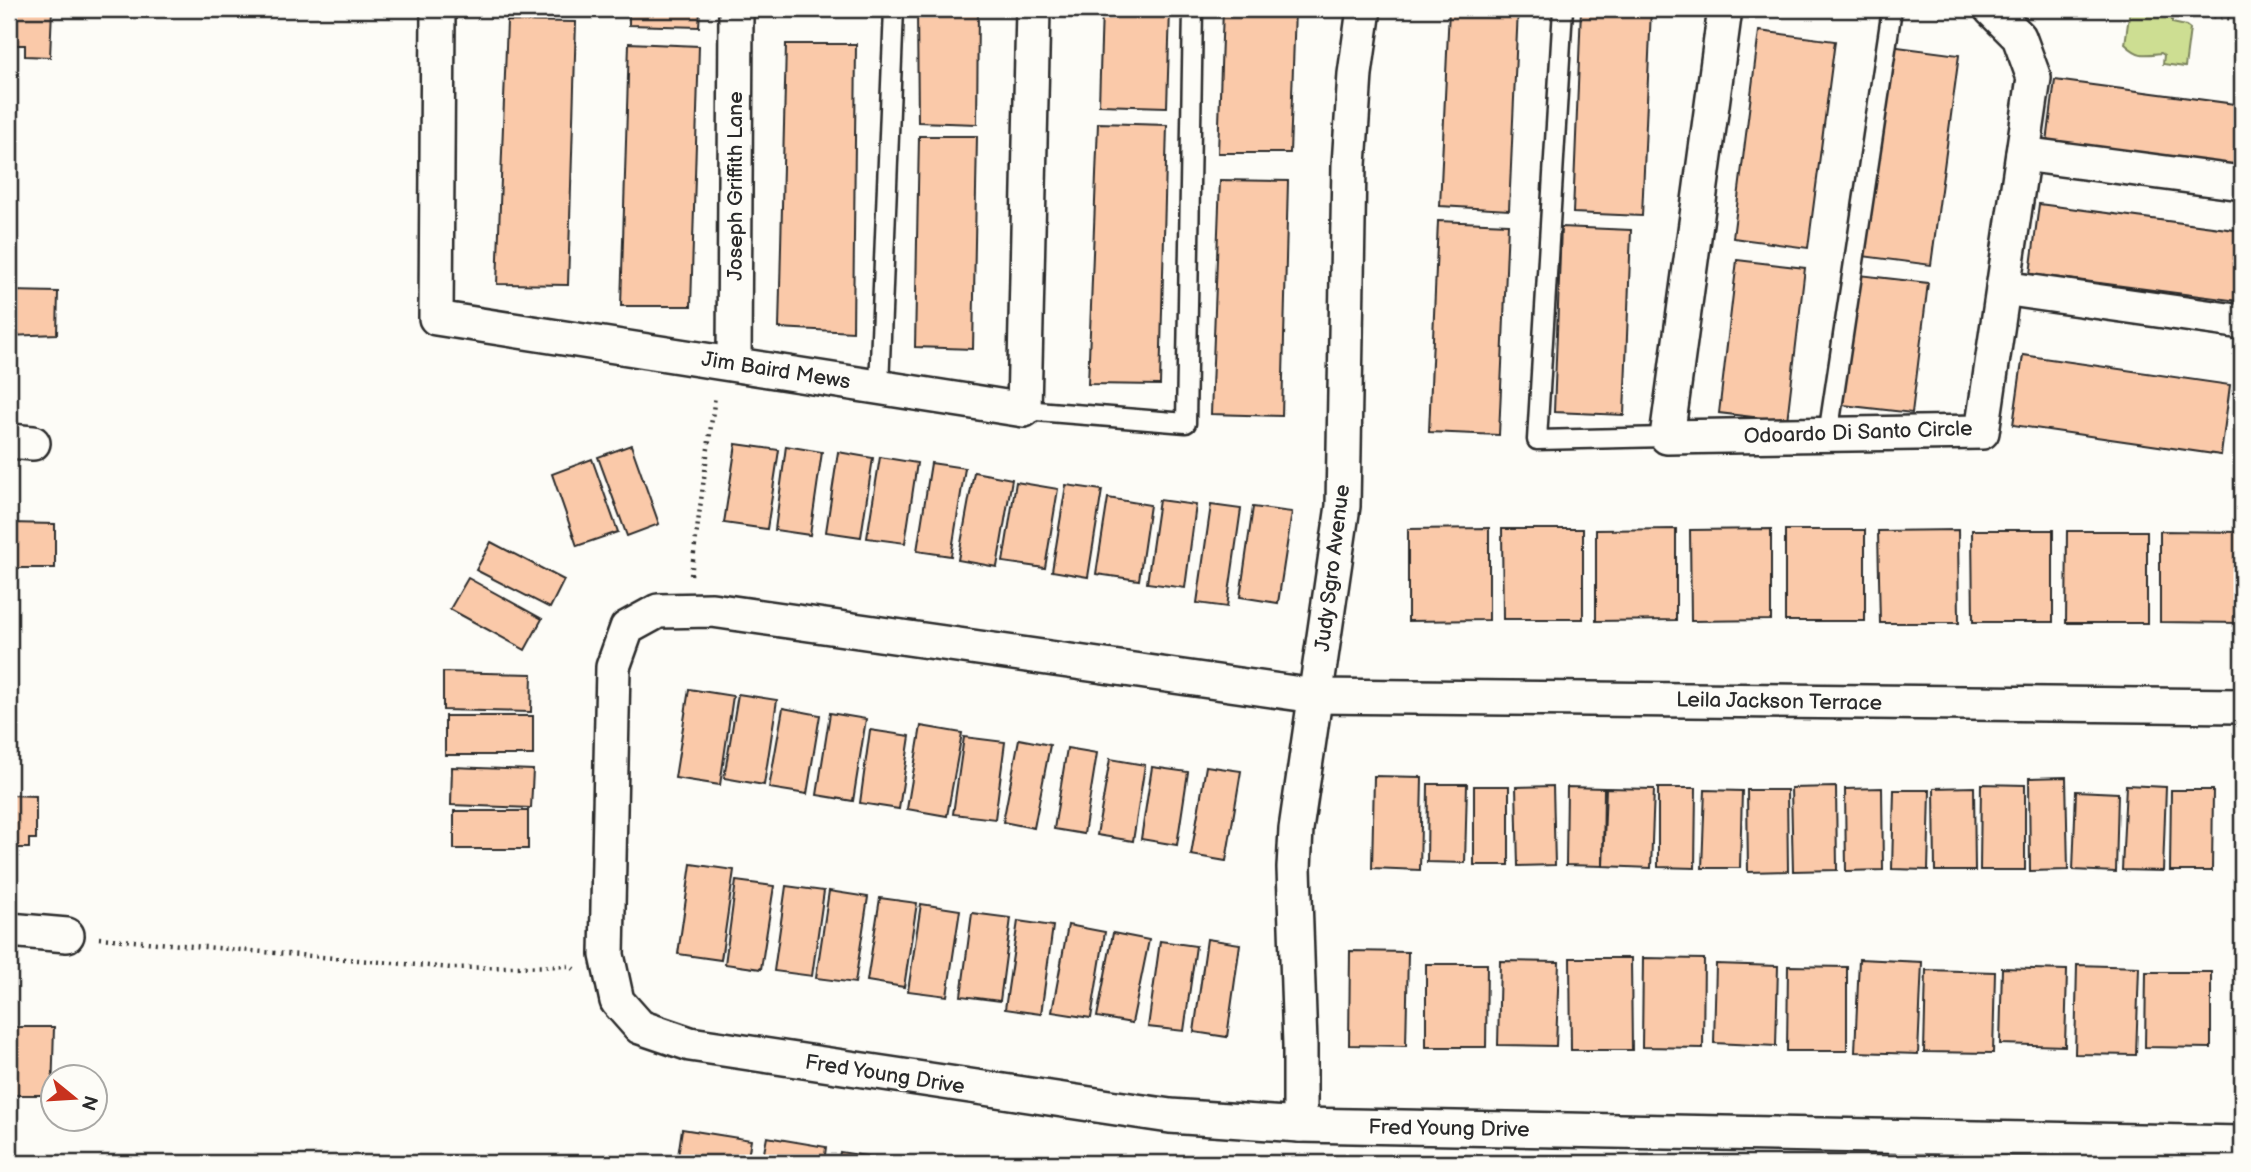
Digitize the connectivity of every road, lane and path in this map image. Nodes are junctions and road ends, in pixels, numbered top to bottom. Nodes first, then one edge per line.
1 (438, 9) edge
2 (736, 9) edge
3 (894, 9) edge
4 (1033, 9) edge
5 (1193, 9) edge
6 (1364, 9) edge
7 (1563, 9) edge
8 (1725, 9) edge
9 (1892, 9) edge
10 (1991, 9) edge
11 (2165, 9) edge
12 (2242, 20) edge
13 (2023, 154) junction
14 (2242, 183) edge
15 (2003, 288) junction
16 (2242, 322) edge
17 (734, 363) junction
18 (879, 387) junction
19 (1024, 410) junction
20 (1828, 435) junction
21 (1667, 438) junction
22 (686, 610) junction
23 (1315, 696) junction
24 (2242, 706) edge
25 (9, 930) edge
26 (67, 935) joint
27 (617, 1001) junction
28 (1300, 1125) junction
29 (2242, 1143) edge

1 - 17 street, Jim Baird Mews
2 - 17 street, Joseph Griffith Lane
3 - 18 lane
4 - 19 street
5 - 19 lane
6 - 23 street, Judy Sgro Avenue
7 - 21 lane, Odoardo Di Santo Circle
8 - 21 street
9 - 20 lane
10 - 13 street, Odoardo Di Santo Circle
11 - 12 path
13 - 14 street
13 - 15 street, Odoardo Di Santo Circle
15 - 16 street
15 - 20 street, Odoardo Di Santo Circle
17 - 18 street, Jim Baird Mews
17 - 22 path
18 - 19 street, Jim Baird Mews
20 - 21 street, Odoardo Di Santo Circle
22 - 23 street, Fred Young Drive
22 - 27 street, Fred Young Drive
23 - 24 street, Leila Jackson Terrace
23 - 28 street, Judy Sgro Avenue
25 - 26 street
26 - 27 path
27 - 28 street, Fred Young Drive
28 - 29 street, Fred Young Drive

